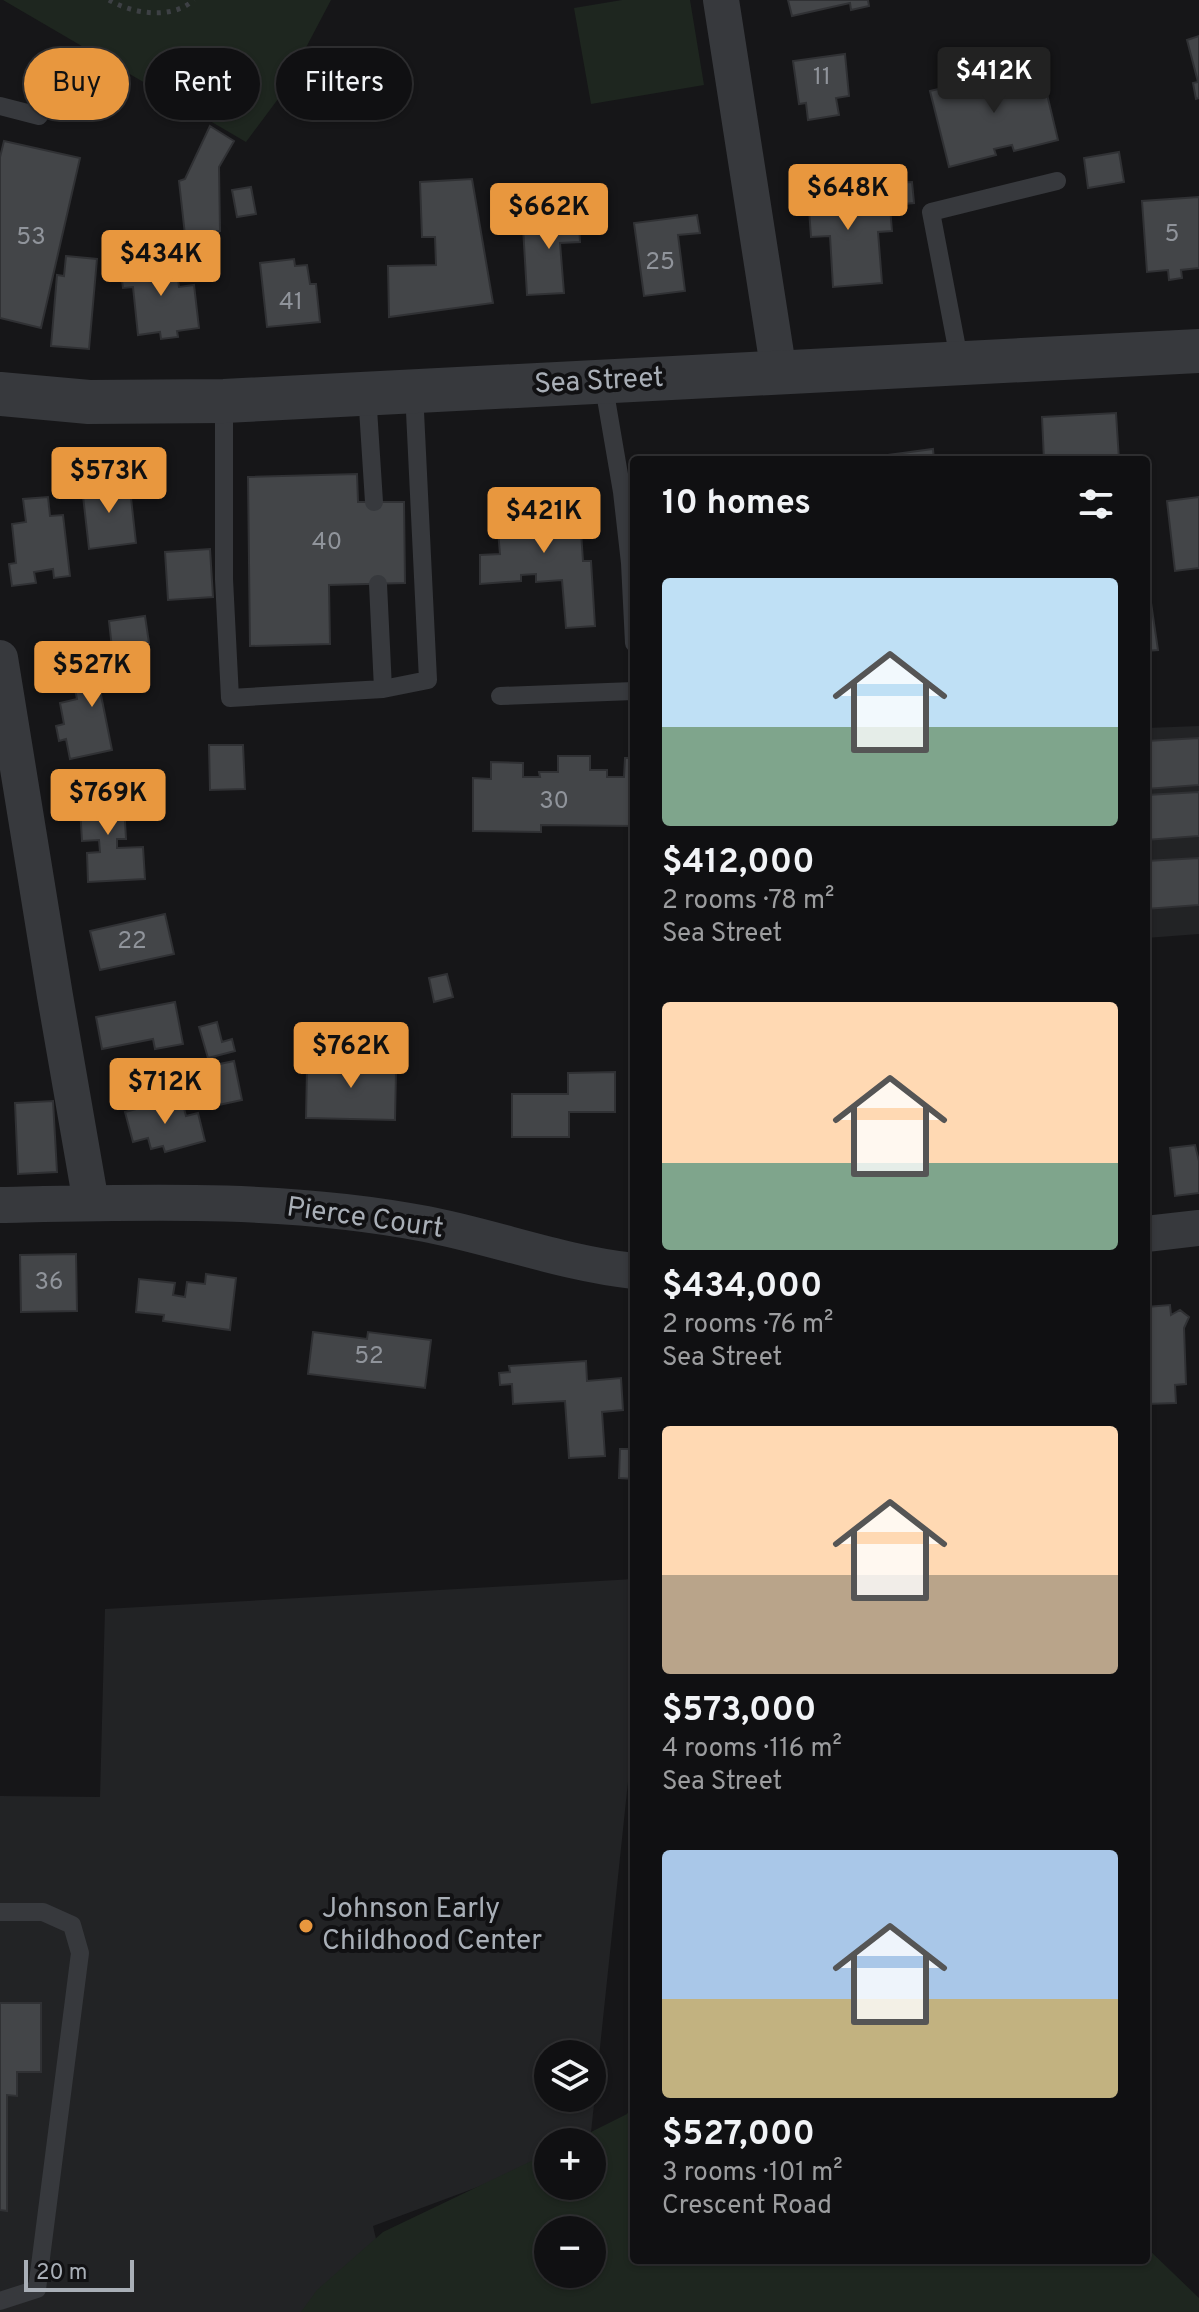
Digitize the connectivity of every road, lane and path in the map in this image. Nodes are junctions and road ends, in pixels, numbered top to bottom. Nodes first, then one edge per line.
1 (109, 0) edge
2 (194, 0) edge
3 (721, 0) edge
4 (0, 106) edge
5 (24, 112) edge
6 (1057, 181) dead end
7 (1199, 351) edge
8 (960, 364) junction
9 (779, 373) junction
10 (603, 381) junction
11 (414, 391) junction
12 (367, 393) junction
13 (0, 394) edge
14 (224, 401) junction
15 (374, 502) dead end
16 (630, 563) edge
17 (378, 584) dead end
18 (0, 658) edge
19 (383, 689) junction
20 (630, 691) edge
21 (500, 696) dead end
22 (91, 1203) junction
23 (0, 1205) edge
24 (1199, 1228) edge
25 (1150, 1234) edge
26 (630, 1270) edge
27 (0, 1912) edge
28 (0, 2301) edge

1 - 2 path
3 - 9 street
4 - 5 lane
6 - 8 lane
7 - 8 street, Sea Street
8 - 9 street, Sea Street
9 - 10 street, Sea Street
10 - 11 street, Sea Street
10 - 16 lane
11 - 12 street, Sea Street
11 - 19 lane
12 - 14 street, Sea Street
12 - 15 lane
13 - 14 street, Sea Street
14 - 19 lane
17 - 19 lane
18 - 22 street
20 - 21 lane
22 - 23 street, Pierce Court
22 - 26 street, Pierce Court
24 - 25 street
27 - 28 lane

